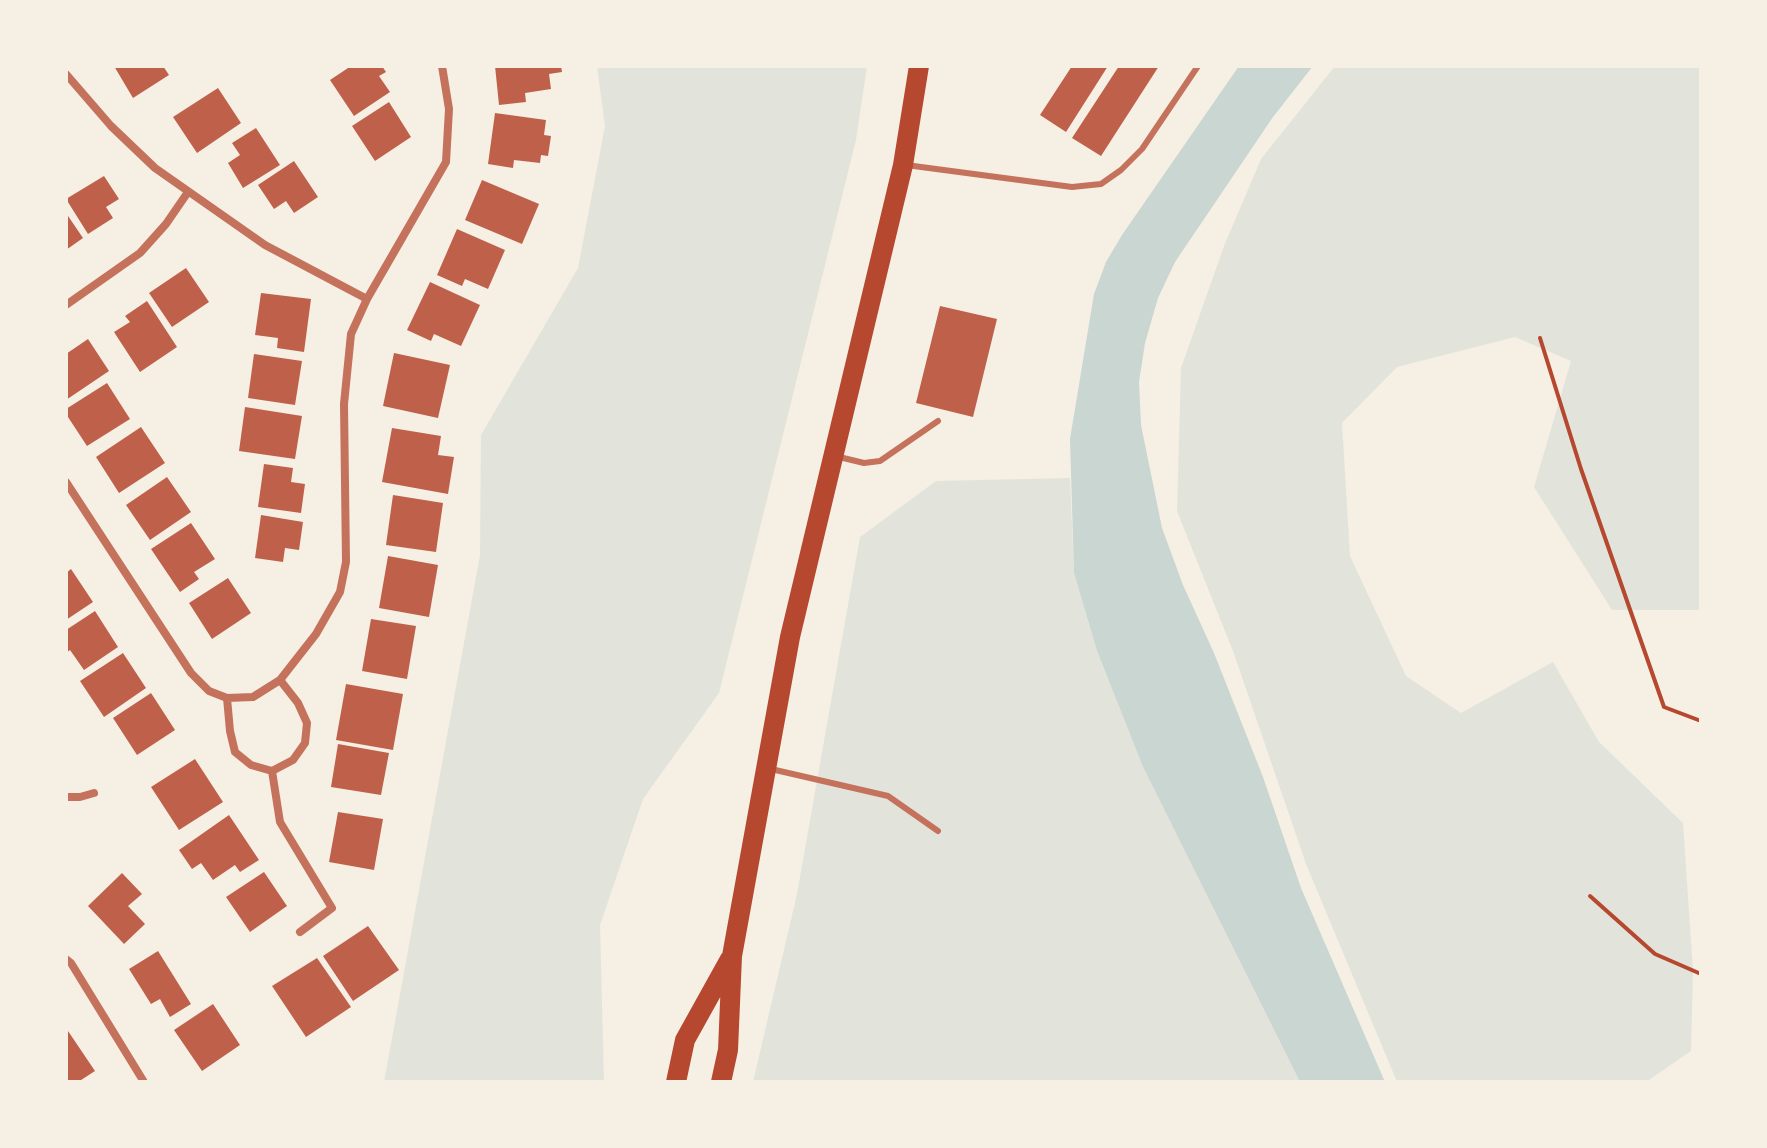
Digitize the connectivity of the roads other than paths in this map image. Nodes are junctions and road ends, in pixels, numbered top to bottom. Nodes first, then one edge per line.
1 (442, 66) edge
2 (919, 66) edge
3 (1198, 66) edge
4 (66, 74) edge
5 (903, 165) junction
6 (188, 192) junction
7 (367, 299) junction
8 (66, 305) edge
9 (938, 421) dead end
10 (833, 455) junction
11 (66, 482) edge
12 (280, 680) junction
13 (227, 698) junction
14 (766, 768) junction
15 (272, 771) junction
16 (94, 793) dead end
17 (66, 797) edge
18 (938, 831) dead end
19 (300, 932) dead end
20 (732, 956) junction
21 (66, 959) edge
22 (144, 1082) edge
23 (676, 1082) edge
24 (721, 1082) edge

1 - 7 street
2 - 5 main road
3 - 5 lane
4 - 6 street
5 - 10 main road
6 - 7 street
6 - 8 street
7 - 12 street
9 - 10 lane
10 - 14 main road
11 - 13 street
12 - 13 street
12 - 15 street
13 - 15 street
14 - 18 lane
14 - 20 main road
15 - 19 street
16 - 17 street
20 - 23 main road
20 - 24 main road
21 - 22 street

